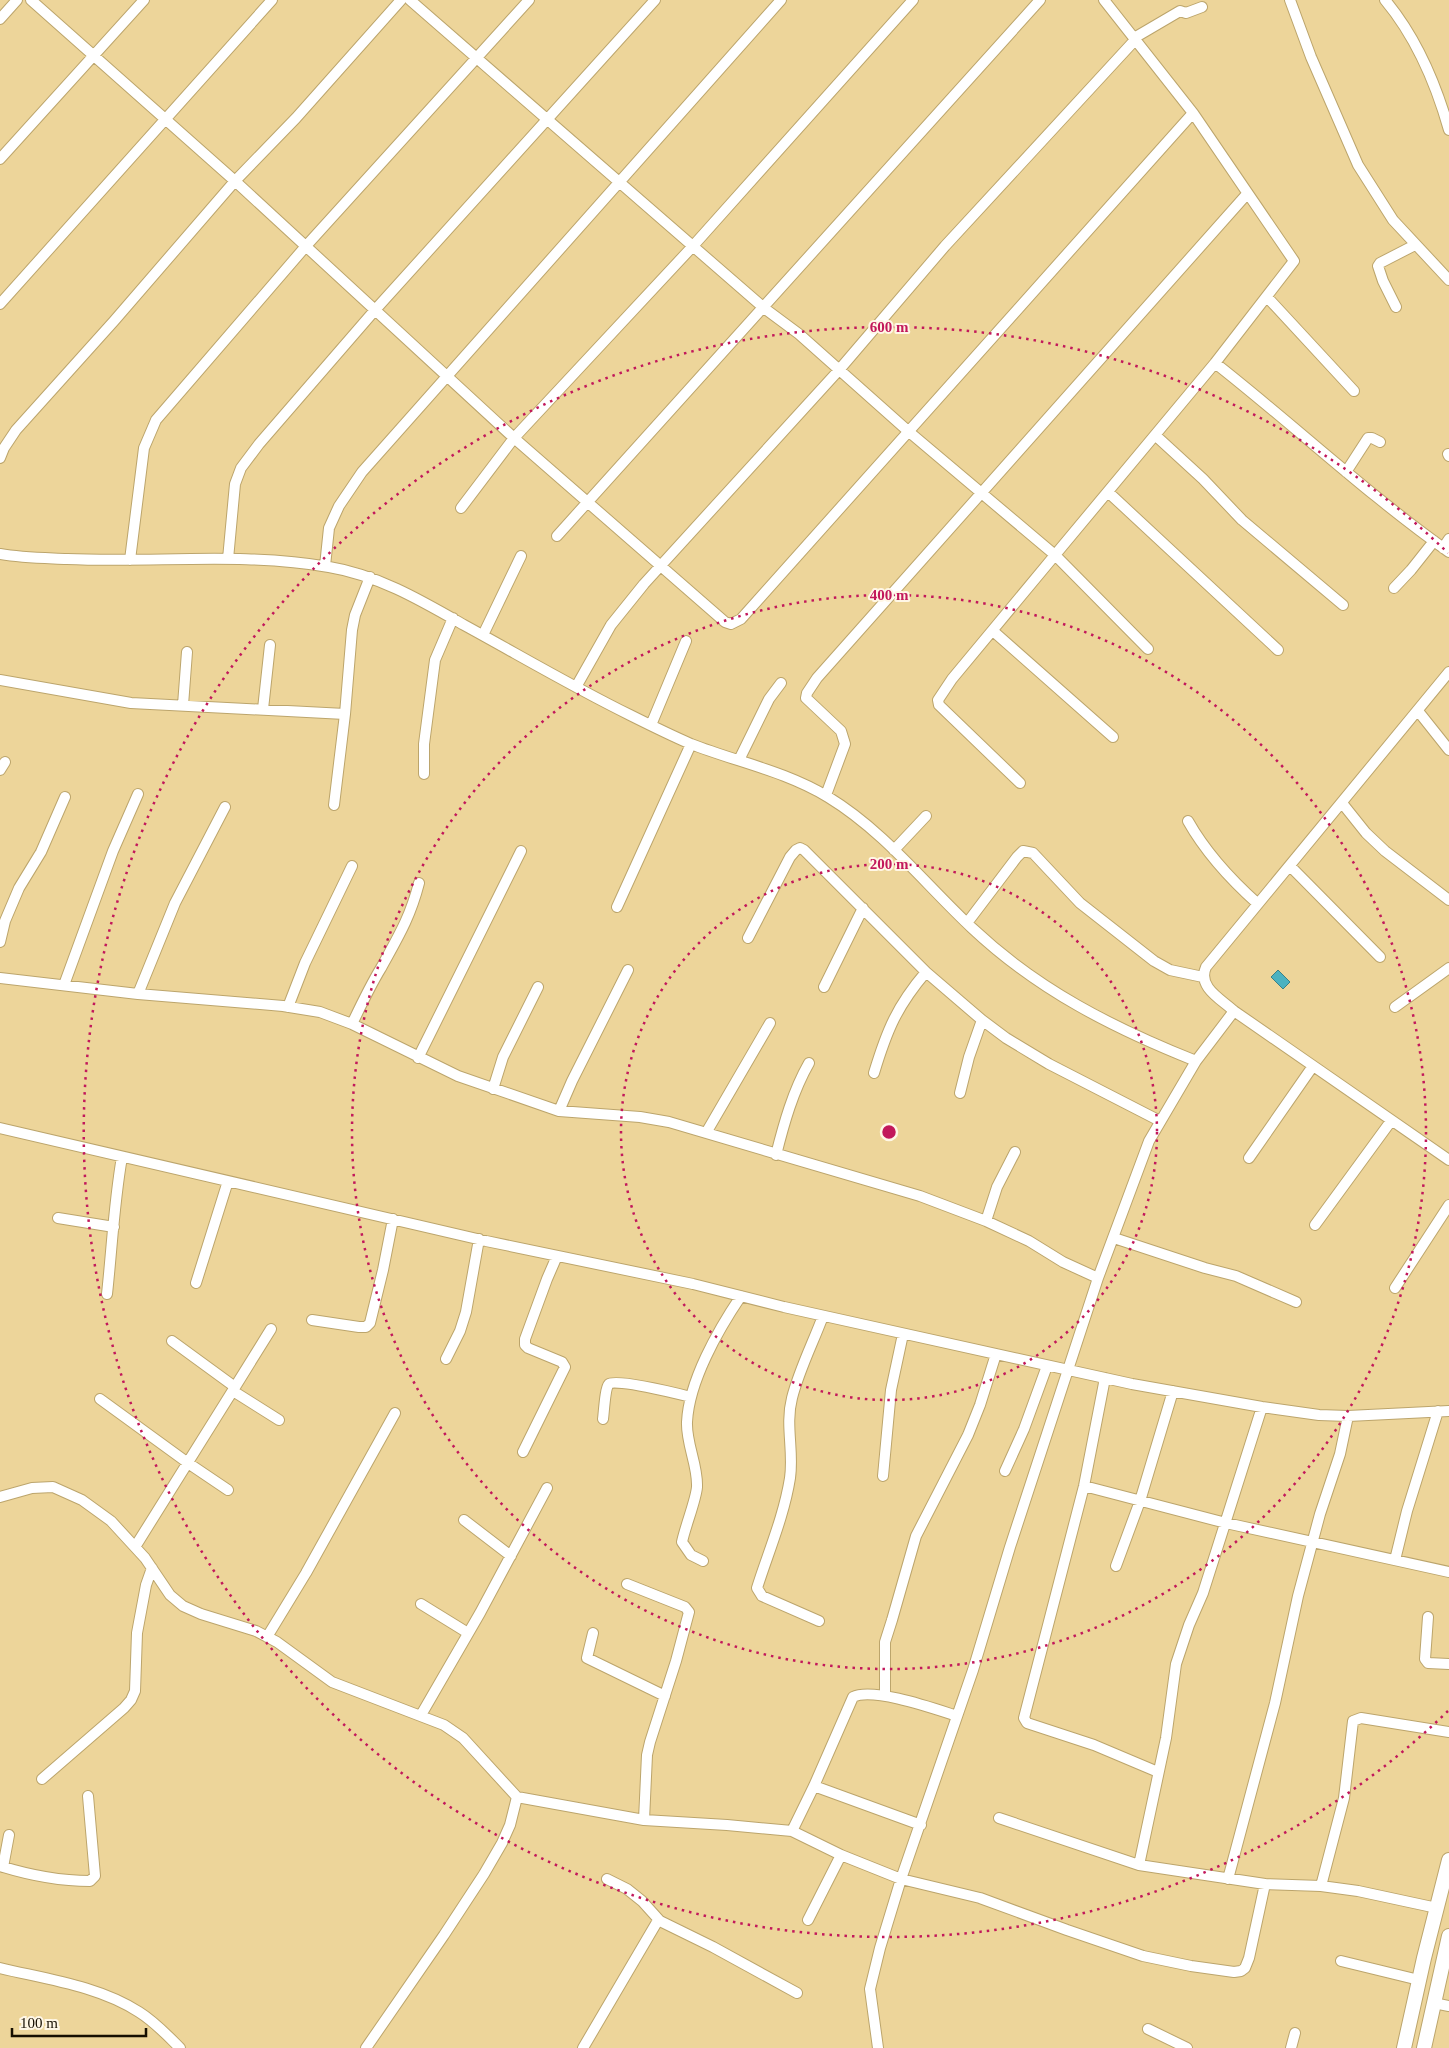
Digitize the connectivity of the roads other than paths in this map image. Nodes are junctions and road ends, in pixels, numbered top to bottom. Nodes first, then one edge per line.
1 (17, 0) edge
2 (31, 0) edge
3 (144, 0) edge
4 (272, 0) edge
5 (401, 0) edge
6 (410, 0) edge
7 (529, 0) edge
8 (655, 0) edge
9 (781, 0) edge
10 (913, 0) edge
11 (1040, 0) edge
12 (1104, 0) edge
13 (1290, 0) edge
14 (1385, 0) edge
15 (1202, 8) dead end
16 (0, 18) edge
17 (1134, 39) junction
18 (95, 56) junction
19 (478, 58) junction
20 (1193, 113) junction
21 (549, 119) junction
22 (166, 121) junction
23 (1449, 130) edge
24 (0, 159) edge
25 (235, 181) junction
26 (621, 182) junction
27 (1247, 194) junction
28 (1415, 245) junction
29 (306, 246) junction
30 (693, 246) junction
31 (1449, 280) edge
32 (1267, 297) junction
33 (0, 304) edge
34 (1396, 307) dead end
35 (764, 308) junction
36 (375, 310) junction
37 (1215, 362) junction
38 (839, 370) junction
39 (447, 375) junction
40 (1354, 391) dead end
41 (908, 431) junction
42 (1155, 435) junction
43 (514, 438) junction
44 (1380, 442) dead end
45 (0, 458) edge
46 (1346, 472) junction
47 (1108, 492) junction
48 (980, 493) junction
49 (589, 502) junction
50 (461, 508) dead end
51 (557, 536) dead end
52 (1444, 545) edge
53 (0, 554) edge
54 (1054, 555) junction
55 (521, 556) dead end
56 (228, 559) junction
57 (130, 560) junction
58 (325, 566) junction
59 (660, 567) junction
60 (370, 578) junction
61 (1394, 588) dead end
62 (1343, 605) dead end
63 (453, 618) junction
64 (993, 631) junction
65 (483, 635) junction
66 (686, 642) dead end
67 (270, 645) dead end
68 (1148, 649) dead end
69 (1278, 650) dead end
70 (187, 652) dead end
71 (1449, 672) edge
72 (0, 680) edge
73 (781, 683) dead end
74 (576, 687) junction
75 (183, 705) junction
76 (263, 710) junction
77 (1418, 711) junction
78 (345, 714) junction
79 (651, 725) junction
80 (1113, 737) dead end
81 (692, 744) junction
82 (1449, 750) edge
83 (739, 760) junction
84 (424, 774) dead end
85 (1020, 783) dead end
86 (138, 794) dead end
87 (826, 795) junction
88 (65, 797) dead end
89 (1342, 803) junction
90 (334, 805) dead end
91 (225, 807) dead end
92 (926, 816) dead end
93 (1188, 821) dead end
94 (894, 850) junction
95 (522, 851) dead end
96 (352, 866) dead end
97 (1290, 866) junction
98 (419, 883) dead end
99 (1449, 900) edge
100 (1258, 904) junction
101 (618, 906) dead end
102 (863, 908) junction
103 (966, 923) junction
104 (748, 938) dead end
105 (0, 942) edge
106 (1380, 957) dead end
107 (1449, 968) edge
108 (628, 970) dead end
109 (926, 972) junction
110 (1203, 976) junction
111 (0, 978) edge
112 (64, 984) junction
113 (538, 987) dead end
114 (824, 987) dead end
115 (138, 994) junction
116 (288, 1007) junction
117 (1395, 1007) dead end
118 (1234, 1011) junction
119 (982, 1020) junction
120 (770, 1023) dead end
121 (352, 1024) junction
122 (418, 1058) junction
123 (1196, 1061) junction
124 (809, 1063) dead end
125 (1313, 1066) junction
126 (874, 1073) dead end
127 (493, 1089) junction
128 (960, 1093) dead end
129 (559, 1111) junction
130 (1160, 1121) junction
131 (1391, 1121) junction
132 (0, 1128) edge
133 (706, 1133) junction
134 (1015, 1152) dead end
135 (776, 1155) junction
136 (122, 1157) junction
137 (1249, 1158) dead end
138 (1449, 1160) edge
139 (228, 1181) junction
140 (1449, 1205) edge
141 (58, 1218) dead end
142 (393, 1219) junction
143 (986, 1221) junction
144 (1315, 1225) dead end
145 (114, 1227) junction
146 (1114, 1238) junction
147 (479, 1239) junction
148 (557, 1256) junction
149 (1098, 1278) junction
150 (196, 1283) dead end
151 (1395, 1288) dead end
152 (107, 1294) dead end
153 (741, 1296) junction
154 (1296, 1302) dead end
155 (823, 1316) junction
156 (312, 1320) dead end
157 (271, 1329) dead end
158 (903, 1334) junction
159 (172, 1341) dead end
160 (996, 1354) junction
161 (446, 1359) dead end
162 (1047, 1366) junction
163 (1069, 1370) junction
164 (1105, 1378) junction
165 (234, 1389) junction
166 (1173, 1391) junction
167 (691, 1397) junction
168 (100, 1399) dead end
169 (1262, 1407) junction
170 (1444, 1411) edge
171 (395, 1414) dead end
172 (1348, 1416) junction
173 (603, 1419) dead end
174 (278, 1420) dead end
175 (523, 1452) dead end
176 (188, 1463) junction
177 (1005, 1471) dead end
178 (883, 1476) dead end
179 (1084, 1486) junction
180 (547, 1488) dead end
181 (228, 1490) dead end
182 (0, 1497) edge
183 (1140, 1501) junction
184 (464, 1520) dead end
185 (1226, 1523) junction
186 (1312, 1542) junction
187 (135, 1547) junction
188 (511, 1556) junction
189 (1396, 1560) junction
190 (703, 1561) dead end
191 (1116, 1566) dead end
192 (152, 1568) junction
193 (1449, 1572) edge
194 (627, 1584) dead end
195 (421, 1604) dead end
196 (1428, 1617) dead end
197 (819, 1621) dead end
198 (468, 1633) junction
199 (593, 1633) dead end
200 (267, 1637) junction
201 (1449, 1664) edge
202 (665, 1696) junction
203 (885, 1696) junction
204 (421, 1715) junction
205 (957, 1716) junction
206 (1449, 1732) edge
207 (1158, 1772) junction
208 (42, 1779) dead end
209 (814, 1786) junction
210 (88, 1796) dead end
211 (517, 1797) junction
212 (999, 1818) dead end
213 (644, 1820) junction
214 (921, 1826) junction
215 (792, 1831) junction
216 (9, 1835) dead end
217 (840, 1855) junction
218 (1449, 1860) edge
219 (1139, 1865) junction
220 (1, 1867) edge
221 (607, 1879) dead end
222 (901, 1879) junction
223 (1228, 1879) junction
224 (1265, 1884) junction
225 (1321, 1886) junction
226 (1437, 1908) junction
227 (808, 1920) dead end
228 (660, 1921) junction
229 (1449, 1936) edge
230 (1341, 1961) dead end
231 (0, 1968) edge
232 (1419, 1980) junction
233 (797, 1993) dead end
234 (1434, 2003) junction
235 (1449, 2006) edge
236 (1148, 2029) dead end
237 (1295, 2033) dead end
238 (180, 2048) edge
239 (366, 2048) edge
240 (583, 2048) edge
241 (878, 2048) edge
242 (1187, 2048) edge
243 (1291, 2048) edge
244 (1404, 2048) edge
245 (1424, 2048) edge

1 - 16 street
2 - 18 street
3 - 18 street
4 - 22 street
5 - 25 street
6 - 19 street
7 - 19 street
8 - 21 street
9 - 26 street
10 - 30 street
11 - 35 street
12 - 17 street
13 - 28 street
14 - 23 street
15 - 17 street
17 - 20 street
17 - 38 street
18 - 22 street
18 - 24 street
19 - 21 street
19 - 29 street
20 - 27 street
20 - 41 street
21 - 26 street
21 - 36 street
22 - 25 street
22 - 33 street
25 - 29 street
25 - 45 street
26 - 30 street
26 - 39 street
27 - 32 street
27 - 48 street
28 - 31 street
28 - 34 street
29 - 36 street
29 - 57 street
30 - 35 street
30 - 43 street
32 - 37 street
32 - 40 street
35 - 38 street
35 - 49 street
36 - 39 street
36 - 56 street
37 - 42 street
37 - 46 street
38 - 41 street
38 - 59 street
39 - 43 street
39 - 58 street
41 - 48 street
41 - 59 street
42 - 47 street
42 - 62 street
43 - 49 street
43 - 50 street
44 - 46 street
46 - 52 street
47 - 54 street
47 - 69 street
48 - 54 street
48 - 87 street
49 - 51 street
49 - 59 street
52 - 61 street
53 - 57 street
54 - 64 street
54 - 68 street
55 - 65 street
56 - 57 street
56 - 58 street
58 - 60 street
59 - 74 street
60 - 63 street
60 - 78 street
63 - 65 street
63 - 84 street
64 - 80 street
64 - 85 street
65 - 74 street
66 - 79 street
67 - 76 street
70 - 75 street
71 - 77 street
72 - 75 street
73 - 83 street
74 - 79 street
75 - 76 street
76 - 78 street
77 - 82 street
77 - 89 street
78 - 90 street
79 - 81 street
81 - 83 street
81 - 101 street
83 - 87 street
86 - 112 street
87 - 94 street
88 - 105 street
89 - 97 street
89 - 99 street
91 - 115 street
92 - 94 street
93 - 100 street
94 - 103 street
95 - 122 street
96 - 116 street
97 - 100 street
97 - 106 street
98 - 121 street
100 - 110 street
102 - 104 street
102 - 109 street
102 - 114 street
103 - 110 street
103 - 123 street
107 - 117 street
108 - 129 street
109 - 119 street
109 - 126 street
110 - 118 street
111 - 112 street
112 - 115 street
113 - 127 street
115 - 116 street
116 - 121 street
118 - 123 street
118 - 125 street
119 - 128 street
119 - 130 street
120 - 133 street
121 - 122 street
122 - 127 street
123 - 130 street
124 - 135 street
125 - 131 street
125 - 137 street
127 - 129 street
129 - 133 street
130 - 146 street
131 - 138 street
131 - 144 street
132 - 136 street
133 - 135 street
134 - 143 street
135 - 143 street
136 - 139 street
136 - 145 street
139 - 142 street
139 - 150 street
140 - 151 street
141 - 145 street
142 - 147 street
142 - 156 street
143 - 149 street
145 - 152 street
146 - 149 street
146 - 154 street
147 - 148 street
147 - 161 street
148 - 153 street
148 - 175 street
149 - 163 street
153 - 155 street
153 - 167 street
155 - 158 street
155 - 197 street
157 - 165 street
158 - 160 street
158 - 178 street
159 - 165 street
160 - 162 street
160 - 203 street
162 - 163 street
162 - 177 street
163 - 164 street
163 - 205 street
164 - 166 street
164 - 179 street
165 - 174 street
165 - 176 street
166 - 169 street
166 - 183 street
167 - 173 street
167 - 190 street
168 - 176 street
169 - 172 street
169 - 185 street
170 - 172 street
170 - 189 street
171 - 200 street
172 - 186 street
176 - 181 street
176 - 187 street
179 - 183 street
179 - 207 street
180 - 188 street
182 - 187 street
183 - 185 street
183 - 191 street
184 - 188 street
185 - 186 street
185 - 207 street
186 - 189 street
186 - 223 street
187 - 192 street
188 - 198 street
189 - 193 street
192 - 200 street
192 - 208 street
194 - 202 street
195 - 198 street
196 - 201 street
198 - 204 street
199 - 202 street
200 - 204 street
202 - 213 street
203 - 205 street
203 - 209 street
204 - 211 street
205 - 214 street
206 - 225 street
207 - 219 street
209 - 214 street
209 - 215 street
210 - 220 street
211 - 213 street
211 - 239 street
212 - 219 street
213 - 215 street
214 - 222 street
215 - 217 street
216 - 220 street
217 - 222 street
217 - 227 street
218 - 226 main road
219 - 223 street
221 - 228 street
222 - 224 street
222 - 241 street
223 - 224 street
224 - 225 street
225 - 226 street
226 - 232 main road
228 - 233 street
228 - 240 street
229 - 234 main road
230 - 232 street
231 - 238 street
232 - 244 main road
234 - 235 street
234 - 245 main road
236 - 242 street
237 - 243 street

